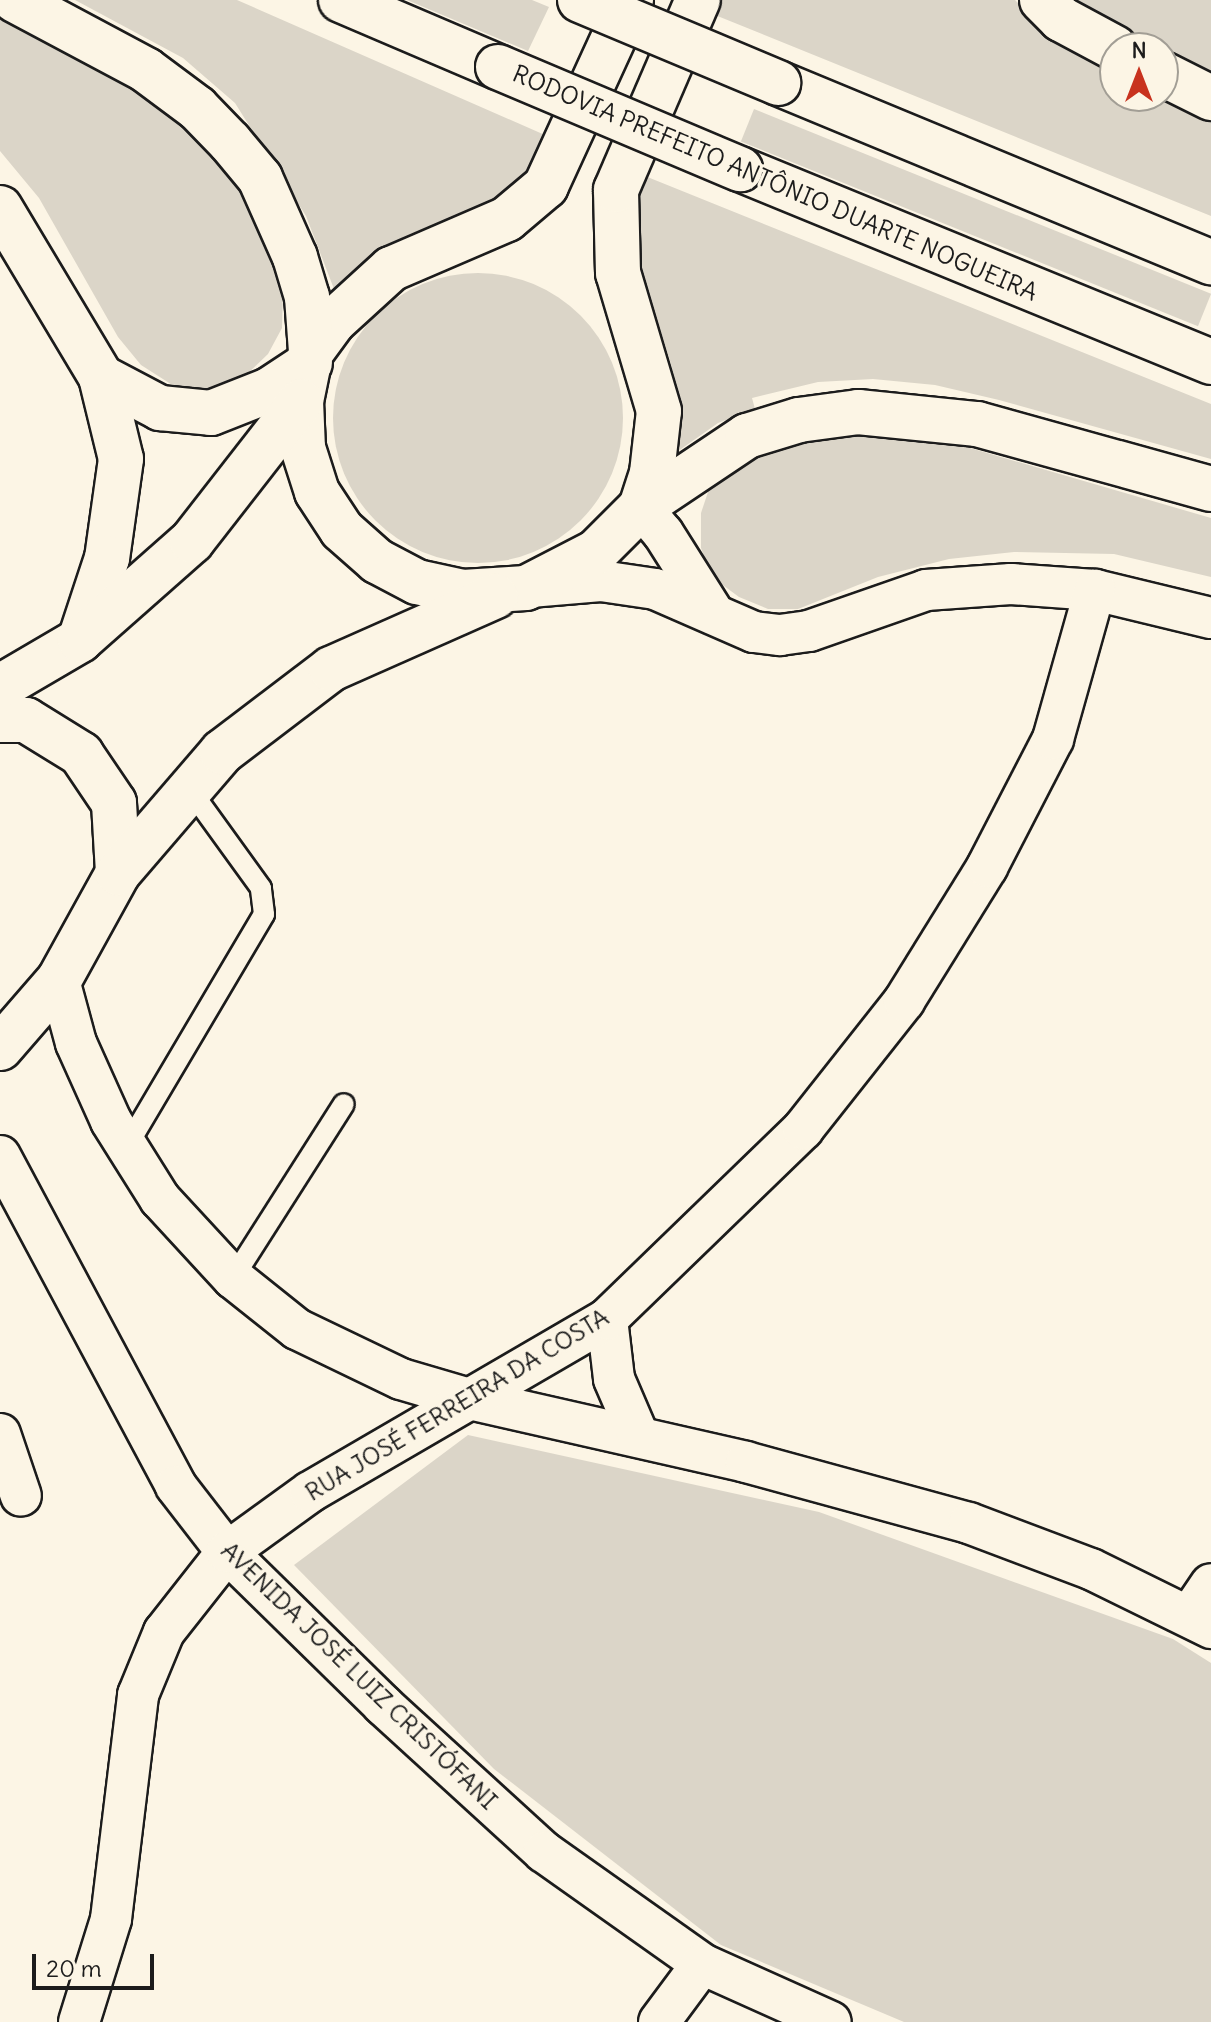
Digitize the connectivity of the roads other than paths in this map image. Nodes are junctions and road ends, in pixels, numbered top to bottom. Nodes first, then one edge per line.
1 (15, 0) edge
2 (341, 0) edge
3 (580, 0) edge
4 (631, 0) edge
5 (698, 0) edge
6 (1042, 0) edge
7 (1099, 39) edge
8 (1179, 82) edge
9 (1211, 98) edge
10 (0, 208) edge
11 (1211, 262) edge
12 (1211, 362) edge
13 (307, 372) junction
14 (101, 377) junction
15 (1211, 489) edge
16 (641, 507) junction
17 (518, 589) junction
18 (1095, 590) junction
19 (711, 609) junction
20 (1211, 618) edge
21 (80, 640) junction
22 (0, 687) edge
23 (0, 720) edge
24 (190, 790) junction
25 (118, 873) junction
26 (59, 980) junction
27 (0, 1048) edge
28 (344, 1104) dead end
29 (127, 1146) junction
30 (0, 1156) edge
31 (233, 1278) junction
32 (607, 1319) junction
33 (469, 1399) junction
34 (0, 1434) edge
35 (639, 1437) junction
36 (21, 1496) dead end
37 (227, 1552) junction
38 (1204, 1609) edge
39 (702, 1964) junction
40 (79, 2022) edge
41 (659, 2022) edge
42 (831, 2022) edge

1 - 13 main road
2 - 12 main road, RODOVIA PREFEITO ANTÔNIO DUARTE NOGUEIRA, bridge
3 - 11 main road, bridge
4 - 13 main road
5 - 16 main road
6 - 7 main road
8 - 9 main road
10 - 14 main road
13 - 14 main road
13 - 17 main road
13 - 21 main road
14 - 21 main road
15 - 16 main road
16 - 17 main road
16 - 19 street
17 - 19 street
17 - 24 main road
18 - 19 street
18 - 20 street
18 - 32 street, RUA JOSÉ FERREIRA DA COSTA
21 - 22 main road
23 - 25 main road
24 - 25 main road
24 - 29 lane
25 - 26 main road
26 - 27 main road
26 - 29 street
28 - 31 lane
29 - 31 street
30 - 37 street, AVENIDA JOSÉ LUIZ CRISTÓFANI
31 - 33 street
32 - 33 street, RUA JOSÉ FERREIRA DA COSTA
32 - 35 street
33 - 35 street
33 - 37 street, RUA JOSÉ FERREIRA DA COSTA
34 - 36 street
35 - 38 street
37 - 39 street, AVENIDA JOSÉ LUIZ CRISTÓFANI
37 - 40 street, RUA JOSÉ FERREIRA DA COSTA
39 - 41 street
39 - 42 street, AVENIDA JOSÉ LUIZ CRISTÓFANI

